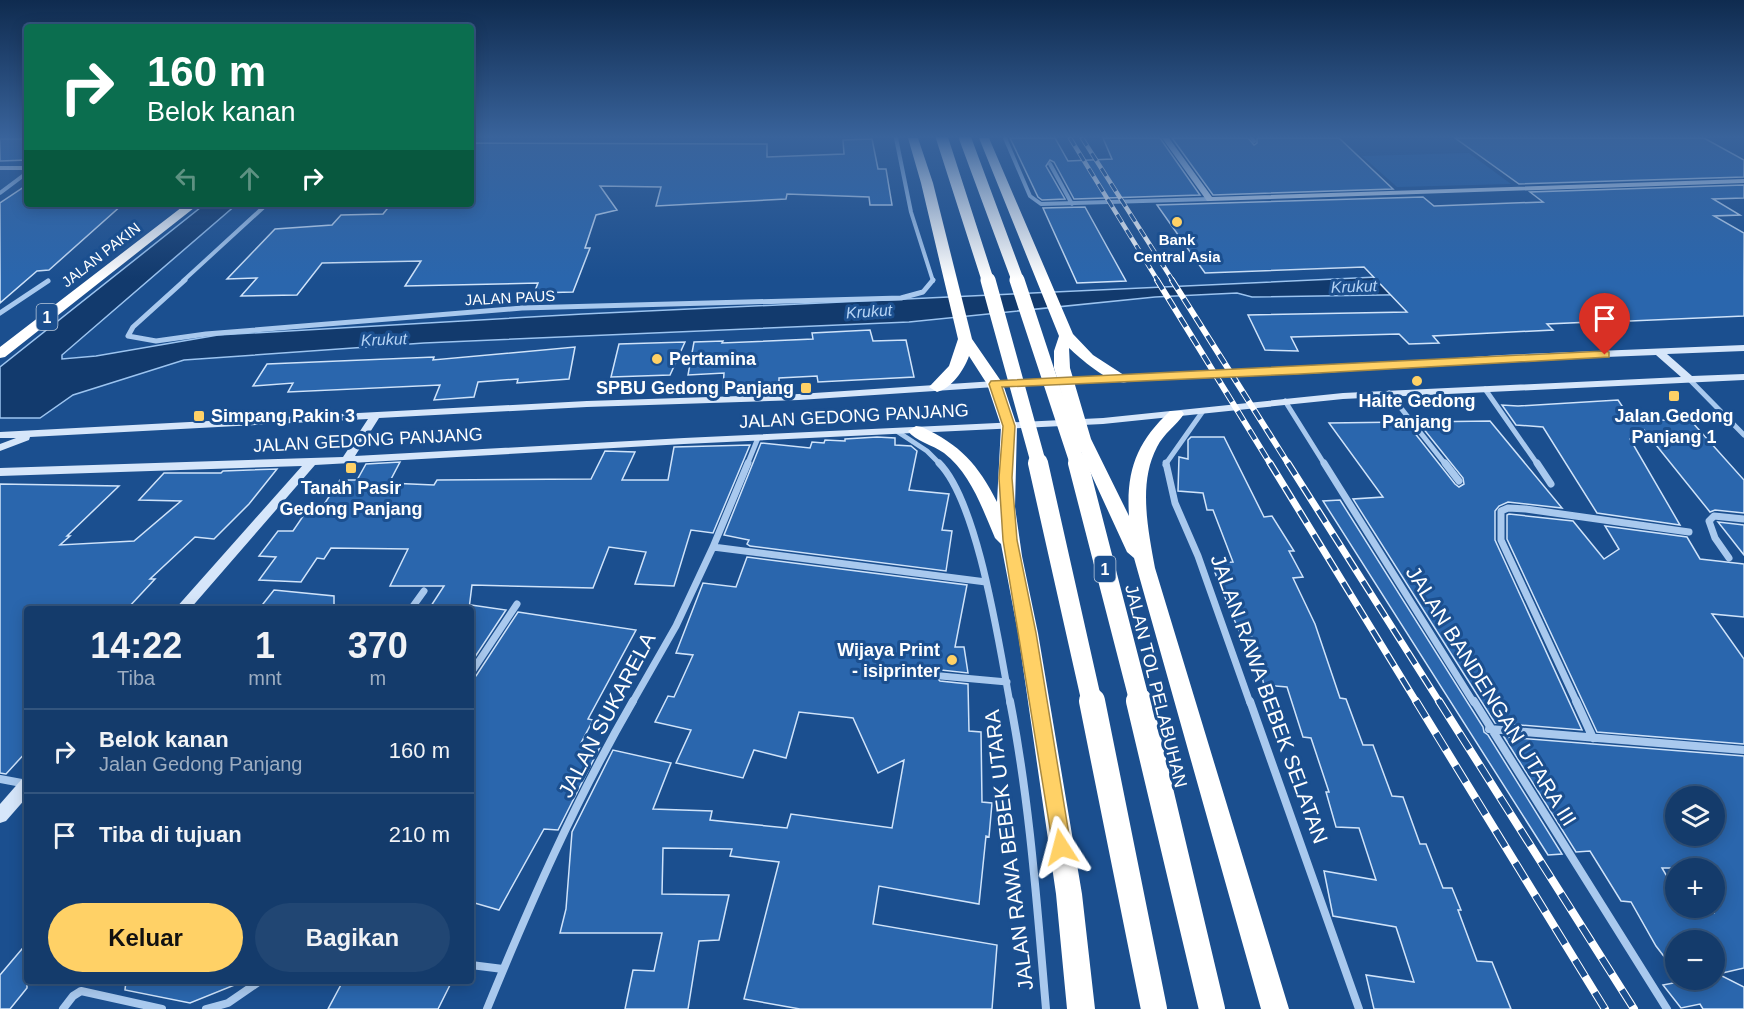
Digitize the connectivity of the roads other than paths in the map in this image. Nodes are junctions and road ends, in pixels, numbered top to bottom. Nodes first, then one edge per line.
1 (906, 185) edge
2 (928, 185) edge
3 (957, 185) edge
4 (982, 185) edge
5 (1004, 185) edge
6 (1025, 185) edge
7 (1062, 185) edge
8 (1200, 185) edge
9 (1623, 185) edge
10 (1210, 199) junction
11 (1072, 204) junction
12 (189, 207) edge
13 (264, 207) edge
14 (48, 281) dead end
15 (0, 313) edge
16 (1065, 333) junction
17 (965, 335) junction
18 (1744, 348) edge
19 (1659, 352) junction
20 (0, 354) edge
21 (1744, 376) edge
22 (1688, 378) junction
23 (1122, 379) junction
24 (1066, 381) junction
25 (995, 384) junction
26 (937, 387) junction
27 (1485, 389) junction
28 (1389, 393) junction
29 (1285, 401) junction
30 (1203, 411) junction
31 (1176, 414) junction
32 (375, 416) junction
33 (1078, 422) junction
34 (1009, 426) junction
35 (907, 431) junction
36 (44, 432) junction
37 (0, 435) edge
38 (1744, 435) edge
39 (758, 438) junction
40 (0, 448) edge
41 (347, 460) junction
42 (312, 462) junction
43 (0, 472) edge
44 (1460, 481) dead end
45 (1551, 484) dead end
46 (1744, 519) edge
47 (1689, 531) dead end
48 (713, 547) junction
49 (1012, 556) junction
50 (1729, 558) dead end
51 (1145, 568) junction
52 (986, 582) junction
53 (424, 591) dead end
54 (517, 604) dead end
55 (185, 606) edge
56 (413, 606) edge
57 (474, 668) edge
58 (941, 676) dead end
59 (1007, 682) junction
60 (1489, 729) junction
61 (1593, 738) junction
62 (1744, 750) edge
63 (0, 779) edge
64 (24, 783) edge
65 (20, 803) edge
66 (0, 816) edge
67 (474, 965) edge
68 (503, 969) junction
69 (256, 984) edge
70 (63, 1009) edge
71 (162, 1009) edge
72 (206, 1009) edge
73 (488, 1009) edge
74 (1046, 1009) edge
75 (1082, 1009) edge
76 (1154, 1009) edge
77 (1212, 1009) edge
78 (1275, 1009) edge
79 (1359, 1009) edge
80 (1667, 1009) edge

1 - 13 street, JALAN PAUS
2 - 17 highway
3 - 76 highway, bridge
4 - 77 highway, JALAN TOL PELABUHAN / 1, bridge
5 - 16 highway
6 - 11 street
7 - 11 street
8 - 10 main road
9 - 10 main road
10 - 11 street
12 - 20 highway, JALAN PAKIN / 1
14 - 15 street
16 - 23 highway
16 - 24 highway
17 - 25 highway
17 - 26 highway
18 - 19 main road, JALAN GEDONG PANJANG
19 - 22 main road
19 - 23 main road, JALAN GEDONG PANJANG
21 - 22 main road, JALAN GEDONG PANJANG
22 - 27 main road, JALAN GEDONG PANJANG
22 - 38 street
23 - 24 main road, JALAN GEDONG PANJANG
24 - 25 main road, JALAN GEDONG PANJANG
24 - 33 highway
25 - 26 main road, JALAN GEDONG PANJANG
25 - 34 highway
26 - 32 main road, JALAN GEDONG PANJANG
27 - 28 main road, JALAN GEDONG PANJANG
27 - 45 street
28 - 29 main road, JALAN GEDONG PANJANG
28 - 44 street
29 - 30 main road, JALAN GEDONG PANJANG
29 - 60 street, JALAN BANDENGAN UTARA III
30 - 31 main road, JALAN GEDONG PANJANG
30 - 79 street, JALAN RAWA BEBEK SELATAN
31 - 33 main road, JALAN GEDONG PANJANG
31 - 51 highway
32 - 36 main road, JALAN GEDONG PANJANG
32 - 41 main road
33 - 34 main road, JALAN GEDONG PANJANG
33 - 51 highway
34 - 35 main road, JALAN GEDONG PANJANG
34 - 49 highway
35 - 39 main road, JALAN GEDONG PANJANG
35 - 49 highway
35 - 52 street, JALAN RAWA BEBEK UTARA
36 - 37 main road, JALAN GEDONG PANJANG
36 - 40 main road
39 - 41 main road, JALAN GEDONG PANJANG
39 - 48 street, JALAN SUKARELA
41 - 42 main road, JALAN GEDONG PANJANG
42 - 43 main road, JALAN GEDONG PANJANG
42 - 55 main road
46 - 50 street
47 - 61 street
48 - 52 street
48 - 68 street, JALAN SUKARELA
49 - 75 highway
51 - 78 highway
52 - 59 street, JALAN RAWA BEBEK UTARA
53 - 56 street
54 - 57 street
58 - 59 street
59 - 74 street, JALAN RAWA BEBEK UTARA
60 - 61 street
60 - 80 street, JALAN BANDENGAN UTARA III
61 - 62 street
63 - 64 street
65 - 66 main road
67 - 68 street
68 - 73 street, JALAN SUKARELA
69 - 72 street
70 - 71 street

